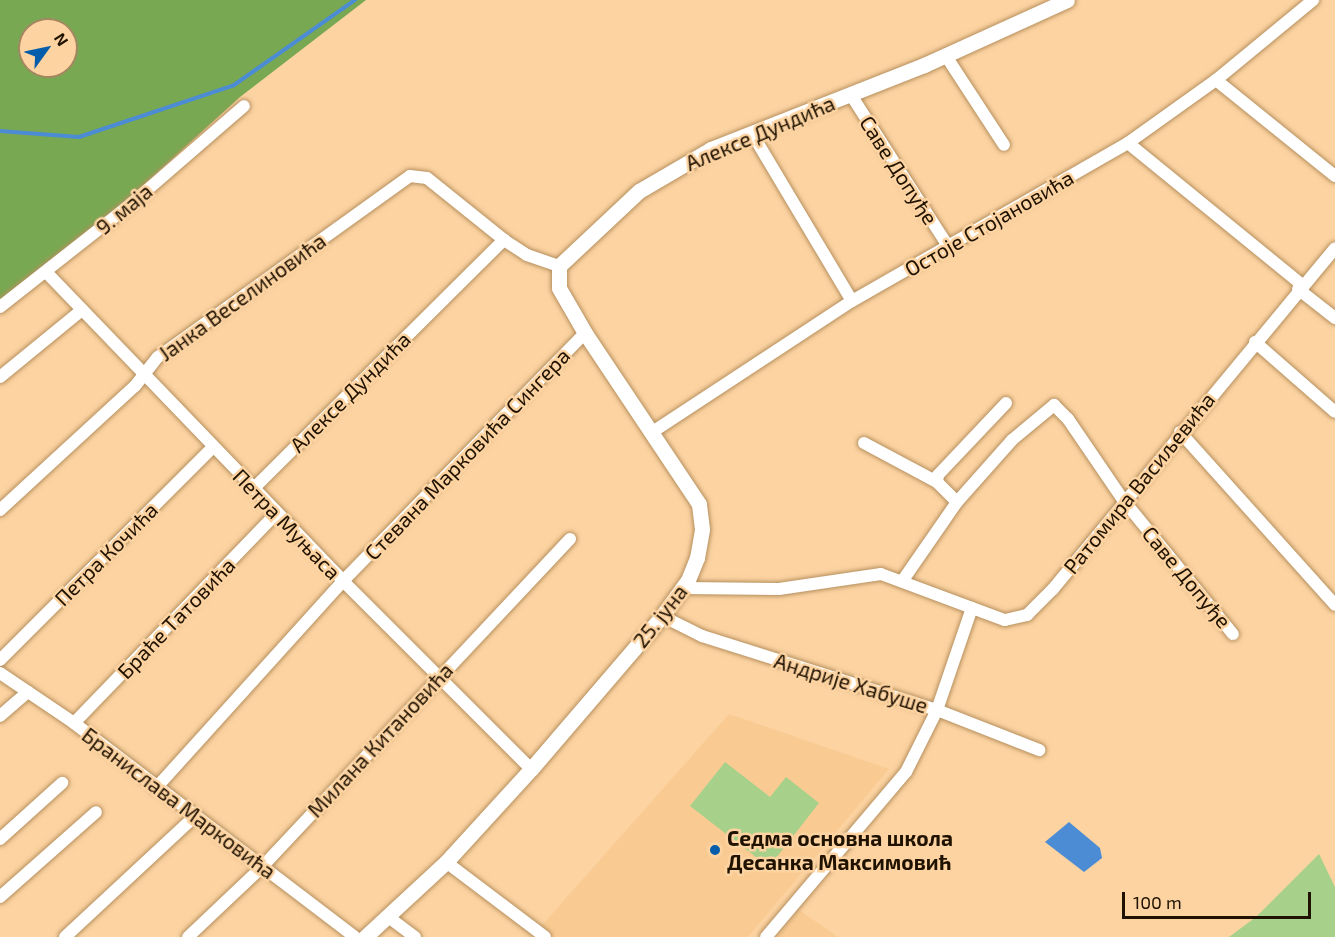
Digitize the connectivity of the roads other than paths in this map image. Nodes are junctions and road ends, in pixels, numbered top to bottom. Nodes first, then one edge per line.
1 (1067, 0) edge
2 (1313, 0) edge
3 (945, 56) junction
4 (1216, 80) junction
5 (850, 95) junction
6 (244, 106) dead end
7 (753, 135) junction
8 (1128, 143) junction
9 (1004, 145) dead end
10 (1335, 176) edge
11 (504, 240) junction
12 (948, 246) junction
13 (1335, 248) edge
14 (559, 266) junction
15 (47, 273) junction
16 (1300, 287) junction
17 (852, 301) junction
18 (0, 307) edge
19 (82, 310) junction
20 (1335, 318) edge
21 (585, 333) junction
22 (1256, 342) junction
23 (144, 376) junction
24 (0, 377) edge
25 (1005, 403) dead end
26 (1335, 412) edge
27 (654, 431) junction
28 (1180, 432) junction
29 (864, 443) dead end
30 (213, 447) junction
31 (937, 482) junction
32 (253, 489) junction
33 (1124, 501) junction
34 (957, 502) junction
35 (0, 510) edge
36 (277, 513) junction
37 (570, 539) dead end
38 (903, 580) junction
39 (343, 581) junction
40 (684, 588) junction
41 (1335, 605) edge
42 (972, 608) junction
43 (662, 616) junction
44 (1233, 634) dead end
45 (0, 660) edge
46 (0, 673) edge
47 (439, 676) junction
48 (28, 692) junction
49 (937, 710) junction
50 (0, 716) edge
51 (74, 723) junction
52 (1039, 750) dead end
53 (531, 770) junction
54 (62, 783) dead end
55 (156, 788) junction
56 (96, 812) dead end
57 (194, 817) junction
58 (0, 839) edge
59 (446, 862) junction
60 (262, 867) junction
61 (0, 897) edge
62 (387, 915) junction
63 (65, 937) edge
64 (188, 937) edge
65 (355, 937) edge
66 (365, 937) edge
67 (416, 937) edge
68 (545, 937) edge
69 (766, 937) edge

1 - 3 street, Алексе Дундића
2 - 4 street, Остоје Стојановића
3 - 5 street, Алексе Дундића
3 - 9 street
4 - 8 street, Остоје Стојановића
4 - 10 street
5 - 7 street, Алексе Дундића
5 - 12 street, Саве Допуђе
6 - 15 street, 9. маја
7 - 14 street, Алексе Дундића
7 - 17 street
8 - 12 street, Остоје Стојановића
8 - 16 street
11 - 14 street
11 - 23 street, Јанка Веселиновића
11 - 32 street, Алексе Дундића
12 - 17 street, Остоје Стојановића
13 - 16 street, Ратомира Васиљевића
14 - 21 street, 25. јуна
15 - 18 street, 9. маја
15 - 19 street, Петра Муњаса
16 - 20 street
16 - 22 street, Ратомира Васиљевића
17 - 27 street, Остоје Стојановића
19 - 23 street, Петра Муњаса
19 - 24 street
21 - 27 street, 25. јуна
21 - 39 street, Стевана Марковића Сингера
22 - 26 street
22 - 28 street, Ратомира Васиљевића
23 - 30 street, Петра Муњаса
23 - 35 street, Јанка Веселиновића
25 - 31 street
27 - 40 street, 25. јуна
28 - 33 street, Ратомира Васиљевића
28 - 41 street
29 - 31 street
30 - 32 street, Петра Муњаса
30 - 45 street, Петра Кочића
31 - 34 street
32 - 36 street, Петра Муњаса
33 - 34 street, Саве Допуђе
33 - 42 street, Ратомира Васиљевића
33 - 44 street, Саве Допуђе
34 - 38 street
36 - 39 street, Петра Муњаса
36 - 51 street, Браће Татовића
37 - 47 street, Милана Китановића
38 - 40 street, Ратомира Васиљевића
38 - 42 street, Ратомира Васиљевића
39 - 47 street, Петра Муњаса
39 - 55 street, Стевана Марковића Сингера
40 - 43 street, 25. јуна
42 - 49 street
43 - 49 street, Андрије Хабуше
43 - 53 street, 25. јуна
46 - 48 street, Бранислава Марковића
47 - 53 street, Петра Муњаса
47 - 60 street, Милана Китановића
48 - 50 street
48 - 51 street, Бранислава Марковића
49 - 52 street, Андрије Хабуше
49 - 69 street
51 - 55 street, Бранислава Марковића
53 - 59 street, 25. јуна
54 - 58 street
55 - 57 street, Бранислава Марковића
56 - 61 street
57 - 60 street, Бранислава Марковића
57 - 63 street
59 - 62 street, 25. јуна
59 - 68 street
60 - 64 street, Милана Китановића
60 - 65 street, Бранислава Марковића
62 - 66 street, 25. јуна
62 - 67 street

